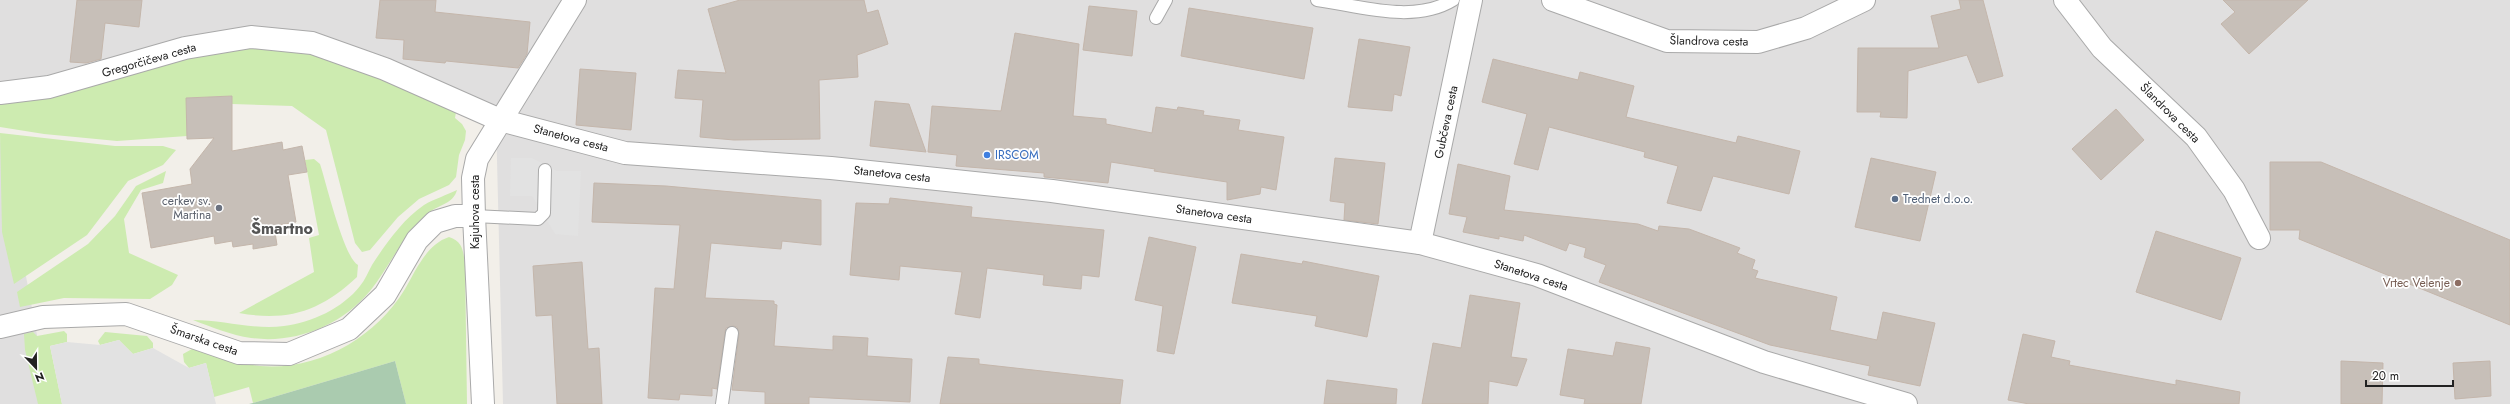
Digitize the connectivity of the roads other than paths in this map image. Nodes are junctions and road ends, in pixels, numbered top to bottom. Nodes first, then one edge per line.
1 (575, 0) edge
2 (1166, 0) edge
3 (1317, 0) edge
4 (1453, 0) edge
5 (1471, 0) edge
6 (1553, 0) edge
7 (1864, 0) edge
8 (2065, 0) edge
9 (1156, 18) dead end
10 (0, 93) edge
11 (500, 120) junction
12 (545, 170) dead end
13 (474, 216) junction
14 (2259, 238) dead end
15 (1420, 243) junction
16 (0, 327) edge
17 (732, 333) dead end
18 (483, 404) edge
19 (722, 404) edge
20 (1906, 404) edge

1 - 11 street, Kajuhova cesta
2 - 9 lane
3 - 4 lane
5 - 15 street, Gubčeva cesta
6 - 7 street, Šlandrova cesta
8 - 14 street, Šlandrova cesta
10 - 11 street, Gregorčičeva cesta
11 - 13 street, Kajuhova cesta
11 - 15 street, Stanetova cesta
12 - 13 lane
13 - 16 street, Šmarska cesta
13 - 18 street, Kajuhova cesta
15 - 20 street, Stanetova cesta
17 - 19 lane

